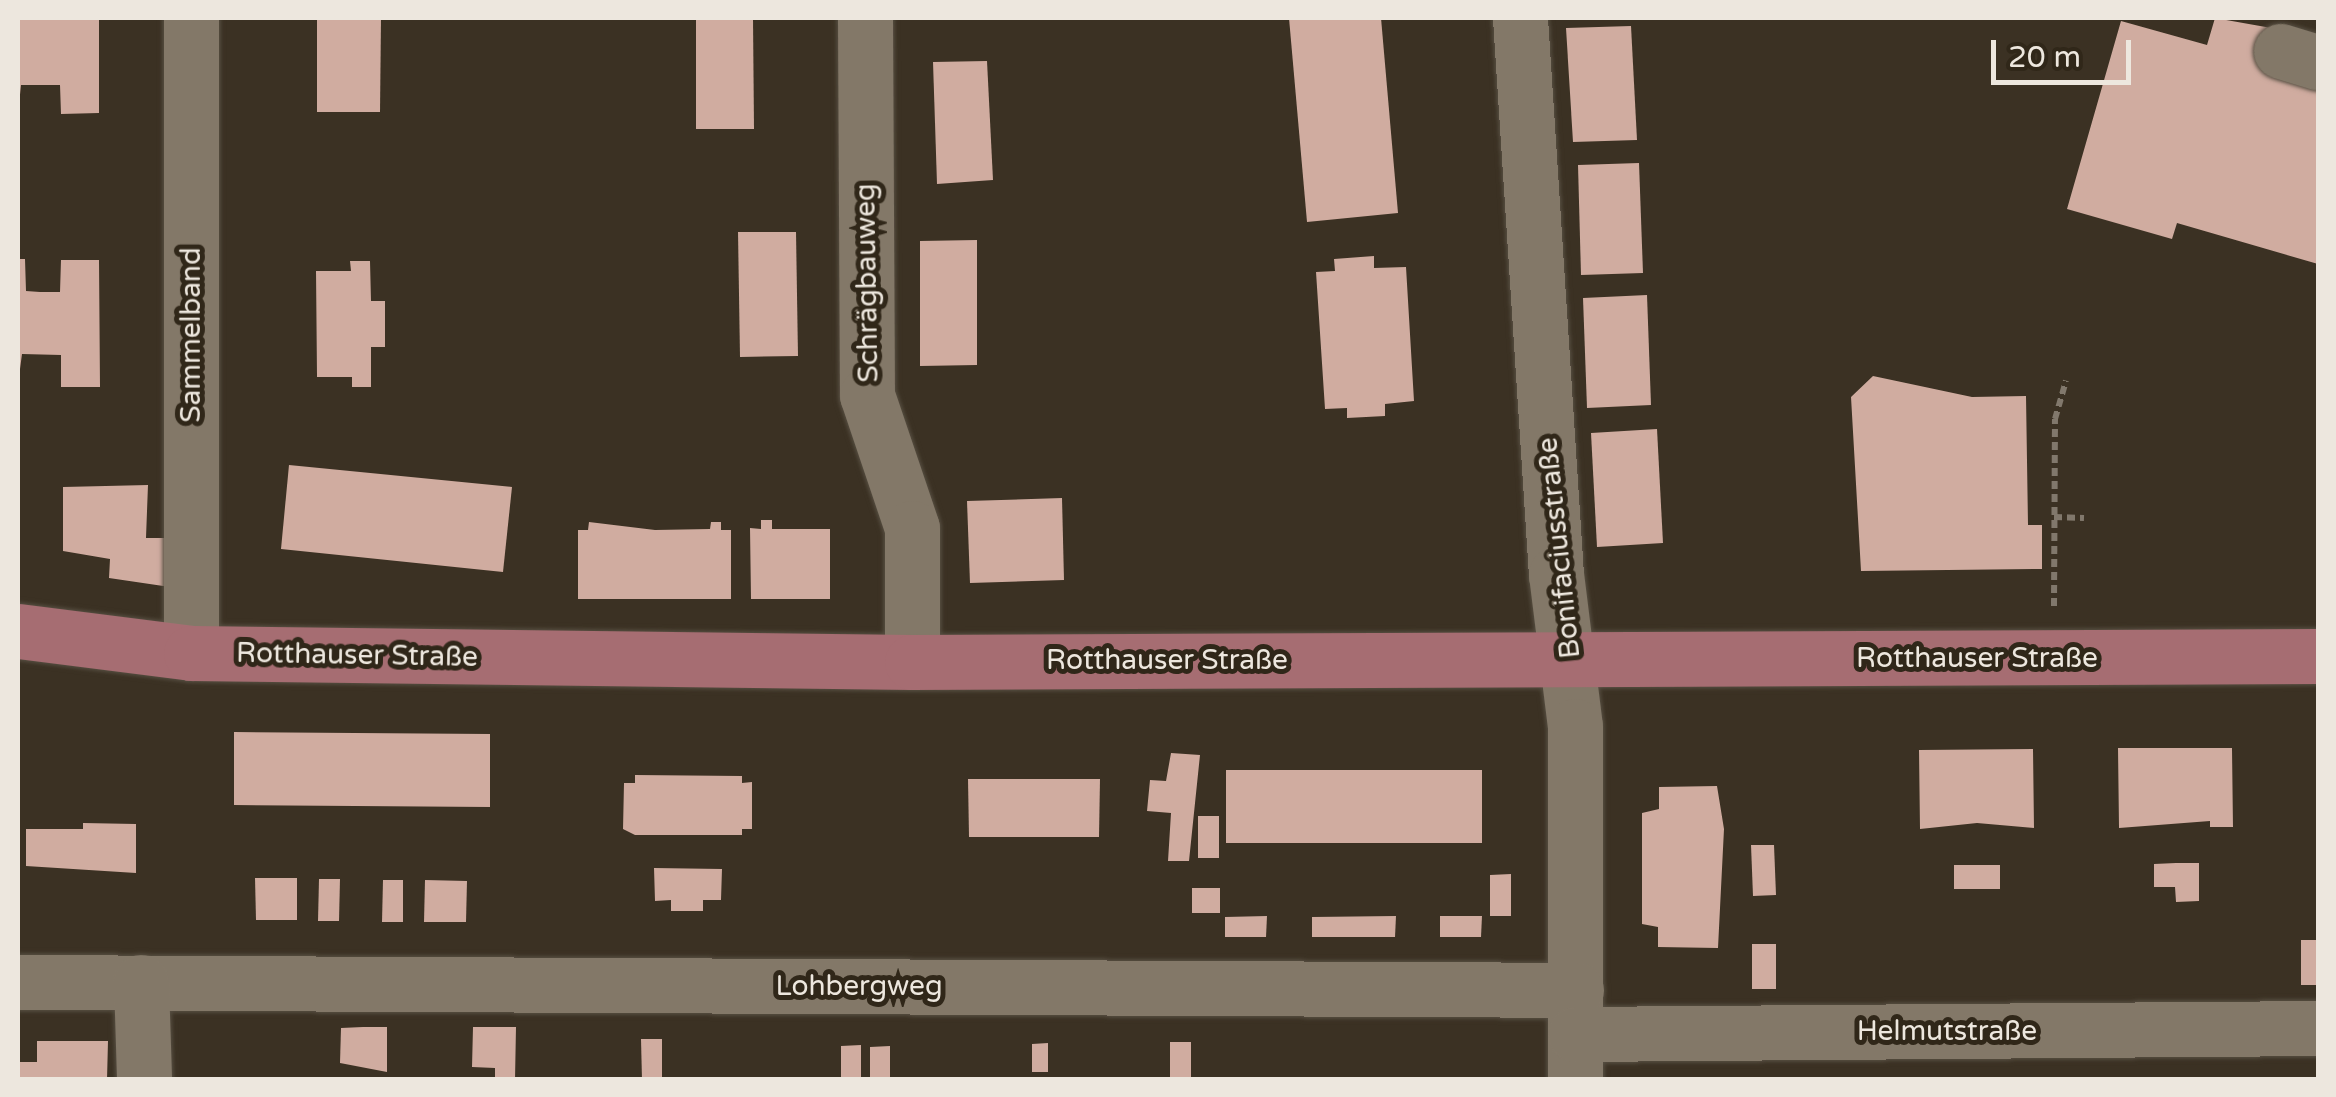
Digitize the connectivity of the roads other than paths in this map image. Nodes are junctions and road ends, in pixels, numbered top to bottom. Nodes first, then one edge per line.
1 (191, 18) edge
2 (865, 18) edge
3 (1520, 18) edge
4 (18, 631) edge
5 (191, 653) junction
6 (2318, 656) edge
7 (912, 662) junction
8 (1571, 663) junction
9 (18, 982) edge
10 (141, 982) junction
11 (2318, 1028) edge
12 (1575, 1035) edge
13 (144, 1080) edge

1 - 5 street, Sammelband
2 - 7 street, Schrägbauweg
3 - 8 street, Bonifaciusstraße
4 - 5 main road, Rotthauser Straße
5 - 7 main road, Rotthauser Straße
6 - 8 main road, Rotthauser Straße
7 - 8 main road, Rotthauser Straße
8 - 12 street, Bonifaciusstraße
9 - 10 street, Lohbergweg
10 - 12 street, Lohbergweg
10 - 13 street
11 - 12 street, Helmutstraße

